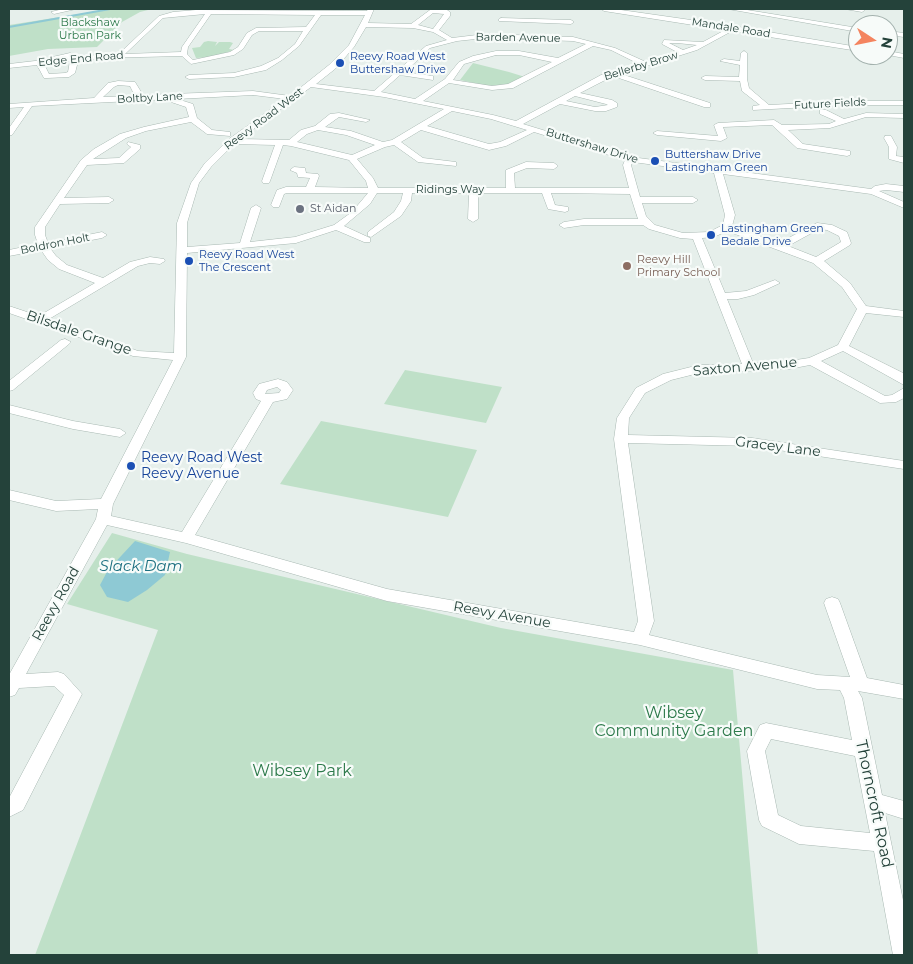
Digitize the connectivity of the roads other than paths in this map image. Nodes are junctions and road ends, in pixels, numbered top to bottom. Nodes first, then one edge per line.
1 (73, 9) edge
2 (604, 9) edge
3 (731, 9) edge
4 (781, 9) edge
5 (848, 9) edge
6 (198, 10) edge
7 (862, 10) edge
8 (227, 11) edge
9 (370, 11) edge
10 (54, 12) dead end
11 (209, 13) junction
12 (319, 13) junction
13 (782, 18) junction
14 (501, 20) dead end
15 (572, 22) dead end
16 (364, 25) junction
17 (413, 26) junction
18 (733, 28) junction
19 (848, 28) edge
20 (309, 29) junction
21 (775, 35) junction
22 (434, 36) junction
23 (448, 37) dead end
24 (573, 39) junction
25 (611, 42) junction
26 (593, 43) junction
27 (707, 44) junction
28 (848, 47) edge
29 (124, 52) dead end
30 (683, 53) junction
31 (744, 53) dead end
32 (184, 54) junction
33 (143, 56) junction
34 (74, 59) junction
35 (560, 61) junction
36 (191, 62) junction
37 (724, 62) dead end
38 (39, 63) junction
39 (743, 63) junction
40 (645, 64) junction
41 (135, 65) dead end
42 (9, 66) edge
43 (515, 72) dead end
44 (400, 73) junction
45 (613, 74) junction
46 (532, 75) junction
47 (189, 76) junction
48 (430, 78) dead end
49 (743, 79) junction
50 (709, 80) dead end
51 (448, 81) junction
52 (310, 85) junction
53 (572, 93) junction
54 (375, 94) junction
55 (213, 95) junction
56 (188, 96) junction
57 (166, 98) junction
58 (291, 98) junction
59 (141, 99) junction
60 (96, 101) junction
61 (417, 101) junction
62 (557, 101) junction
63 (904, 103) edge
64 (29, 105) junction
65 (707, 105) dead end
66 (9, 106) edge
67 (190, 106) junction
68 (452, 108) junction
69 (756, 108) dead end
70 (768, 108) junction
71 (823, 112) dead end
72 (9, 116) edge
73 (21, 116) junction
74 (904, 116) edge
75 (193, 119) junction
76 (366, 120) dead end
77 (844, 122) junction
78 (517, 124) junction
79 (420, 127) junction
80 (318, 128) junction
81 (780, 128) junction
82 (535, 129) junction
83 (9, 133) edge
84 (656, 133) dead end
85 (889, 137) dead end
86 (229, 138) junction
87 (395, 142) junction
88 (280, 143) junction
89 (291, 143) junction
90 (131, 144) dead end
91 (382, 146) junction
92 (800, 146) junction
93 (789, 148) dead end
94 (849, 153) dead end
95 (352, 158) junction
96 (630, 160) junction
97 (904, 160) edge
98 (84, 162) junction
99 (455, 164) dead end
100 (554, 166) dead end
101 (294, 170) dead end
102 (718, 172) junction
103 (325, 173) dead end
104 (315, 176) junction
105 (266, 181) dead end
106 (904, 189) edge
107 (310, 190) junction
108 (374, 190) junction
109 (408, 190) junction
110 (474, 190) junction
111 (511, 190) junction
112 (545, 190) junction
113 (874, 192) junction
114 (635, 195) junction
115 (109, 200) dead end
116 (693, 200) dead end
117 (58, 201) junction
118 (276, 204) dead end
119 (904, 205) edge
120 (256, 208) dead end
121 (566, 209) dead end
122 (473, 220) dead end
123 (645, 222) junction
124 (564, 225) dead end
125 (337, 226) junction
126 (727, 227) junction
127 (390, 233) dead end
128 (102, 235) dead end
129 (372, 235) junction
130 (696, 235) junction
131 (44, 246) junction
132 (244, 246) junction
133 (781, 246) junction
134 (181, 250) junction
135 (9, 253) edge
136 (160, 261) dead end
137 (816, 261) junction
138 (103, 282) junction
139 (774, 287) dead end
140 (721, 296) junction
141 (9, 309) edge
142 (862, 309) junction
143 (904, 314) edge
144 (41, 319) junction
145 (65, 342) dead end
146 (843, 347) junction
147 (180, 357) junction
148 (812, 361) junction
149 (750, 367) junction
150 (904, 381) edge
151 (9, 387) edge
152 (904, 392) edge
153 (268, 399) dead end
154 (9, 409) edge
155 (120, 433) dead end
156 (621, 440) junction
157 (904, 465) edge
158 (9, 496) edge
159 (105, 512) junction
160 (186, 538) junction
161 (832, 603) dead end
162 (640, 639) junction
163 (854, 684) junction
164 (11, 686) edge
165 (904, 692) edge
166 (863, 750) junction
167 (874, 801) junction
168 (9, 809) edge
169 (904, 810) edge
170 (883, 843) junction
171 (904, 955) edge

1 - 10 street
2 - 18 street, Mandale Road
3 - 13 street
4 - 13 street
5 - 7 street
6 - 11 street
6 - 29 street
8 - 11 street
8 - 12 street
9 - 12 street
9 - 16 street, Reevy Road West
11 - 32 street
12 - 20 street
13 - 19 street
13 - 21 street
14 - 15 street
16 - 17 street
16 - 52 street, Reevy Road West
17 - 22 street
17 - 22 street
18 - 21 street, Mandale Road
18 - 27 street, Bellerby Brow
20 - 36 street
20 - 47 street
21 - 28 street, Mandale Road
22 - 23 street
24 - 25 street
24 - 26 street, Barden Avenue
24 - 44 street, Barden Avenue
25 - 26 street, Barden Avenue
25 - 40 street, Barden Avenue
26 - 35 street
27 - 30 street, Bellerby Brow
27 - 30 street, Bellerby Brow
30 - 40 street, Bellerby Brow
31 - 39 street
32 - 33 street, Edge End Road
32 - 36 street
33 - 34 street, Edge End Road
33 - 41 street
34 - 38 street, Edge End Road
34 - 38 street
35 - 46 street
35 - 51 street
36 - 47 street
37 - 39 street
38 - 42 street, Edge End Road
39 - 49 street
40 - 45 street, Bellerby Brow
43 - 46 street
44 - 48 street
44 - 54 street, Barden Avenue
45 - 53 street, Bellerby Brow
45 - 65 street
46 - 51 street
47 - 56 street
49 - 50 street
49 - 70 street
51 - 61 street
52 - 54 street, Buttershaw Drive
52 - 58 street, Reevy Road West
53 - 62 street, Bellerby Brow
53 - 62 street, Bellerby Brow
54 - 61 street, Buttershaw Drive
55 - 56 street, Boltby Lane
55 - 58 street, Boltby Lane
55 - 67 street
56 - 57 street, Boltby Lane
57 - 59 street, Boltby Lane
57 - 67 street
58 - 86 street, Reevy Road West
59 - 60 street, Boltby Lane
59 - 60 street
60 - 64 street, Boltby Lane
61 - 68 street, Buttershaw Drive
62 - 78 street, Bellerby Brow
63 - 70 street, Future Fields
64 - 66 street, Boltby Lane
64 - 73 street
67 - 75 street
68 - 78 street, Buttershaw Drive
68 - 79 street
69 - 70 street, Future Fields
71 - 77 street
72 - 73 street
73 - 83 street
74 - 77 street
75 - 86 street
75 - 98 street
76 - 80 street
77 - 81 street
78 - 82 street, Buttershaw Drive
79 - 82 street
79 - 87 street
80 - 89 street
80 - 91 street
81 - 84 street
81 - 92 street
82 - 96 street, Buttershaw Drive
85 - 97 street
86 - 88 street
86 - 134 street, Reevy Road West
87 - 91 street
87 - 99 street
88 - 89 street
88 - 105 street
89 - 95 street
90 - 98 street
91 - 95 street
92 - 93 street
92 - 94 street
95 - 108 street
96 - 102 street, Buttershaw Drive
96 - 114 street
98 - 117 street
100 - 111 street
101 - 104 street
102 - 113 street, Buttershaw Drive
102 - 126 street
103 - 104 street
104 - 107 street
106 - 113 street
107 - 108 street, Ridings Way
107 - 118 street, Ridings Way
108 - 109 street, Ridings Way
108 - 125 street
109 - 110 street, Ridings Way
109 - 129 street
110 - 111 street, Ridings Way
110 - 122 street
111 - 112 street, Ridings Way
112 - 114 street, Ridings Way
112 - 121 street
113 - 119 street, Buttershaw Drive
114 - 116 street, Ridings Way
114 - 123 street
115 - 117 street
117 - 131 street
120 - 132 street
123 - 124 street
123 - 130 street
125 - 129 street
125 - 132 street
126 - 130 street
126 - 133 street
127 - 129 street
128 - 131 street, Boldron Holt
130 - 140 street
131 - 135 street, Boldron Holt
131 - 138 street
132 - 134 street
133 - 137 street
133 - 137 street
134 - 147 street, Reevy Road West
136 - 138 street
137 - 142 street
138 - 144 street
139 - 140 street
140 - 149 street
141 - 144 street, Bilsdale Grange
142 - 143 street
142 - 146 street
144 - 147 street, Bilsdale Grange
145 - 151 street
146 - 148 street, Saxton Avenue
146 - 150 street
147 - 159 street, Reevy Road West
148 - 149 street, Saxton Avenue
148 - 152 street
149 - 156 street, Saxton Avenue
153 - 160 street
154 - 155 street
156 - 157 street, Gracey Lane
156 - 162 street, Saxton Avenue
158 - 159 street, Reevy Avenue
159 - 160 street, Reevy Avenue
159 - 164 street, Reevy Road
160 - 162 street, Reevy Avenue
161 - 163 street, Thorncroft Road
162 - 163 street, Reevy Avenue
163 - 165 street, Reevy Avenue
163 - 166 street, Thorncroft Road
164 - 168 street
166 - 167 street, Thorncroft Road
166 - 170 street
167 - 169 street
167 - 170 street, Thorncroft Road
170 - 171 street, Thorncroft Road

